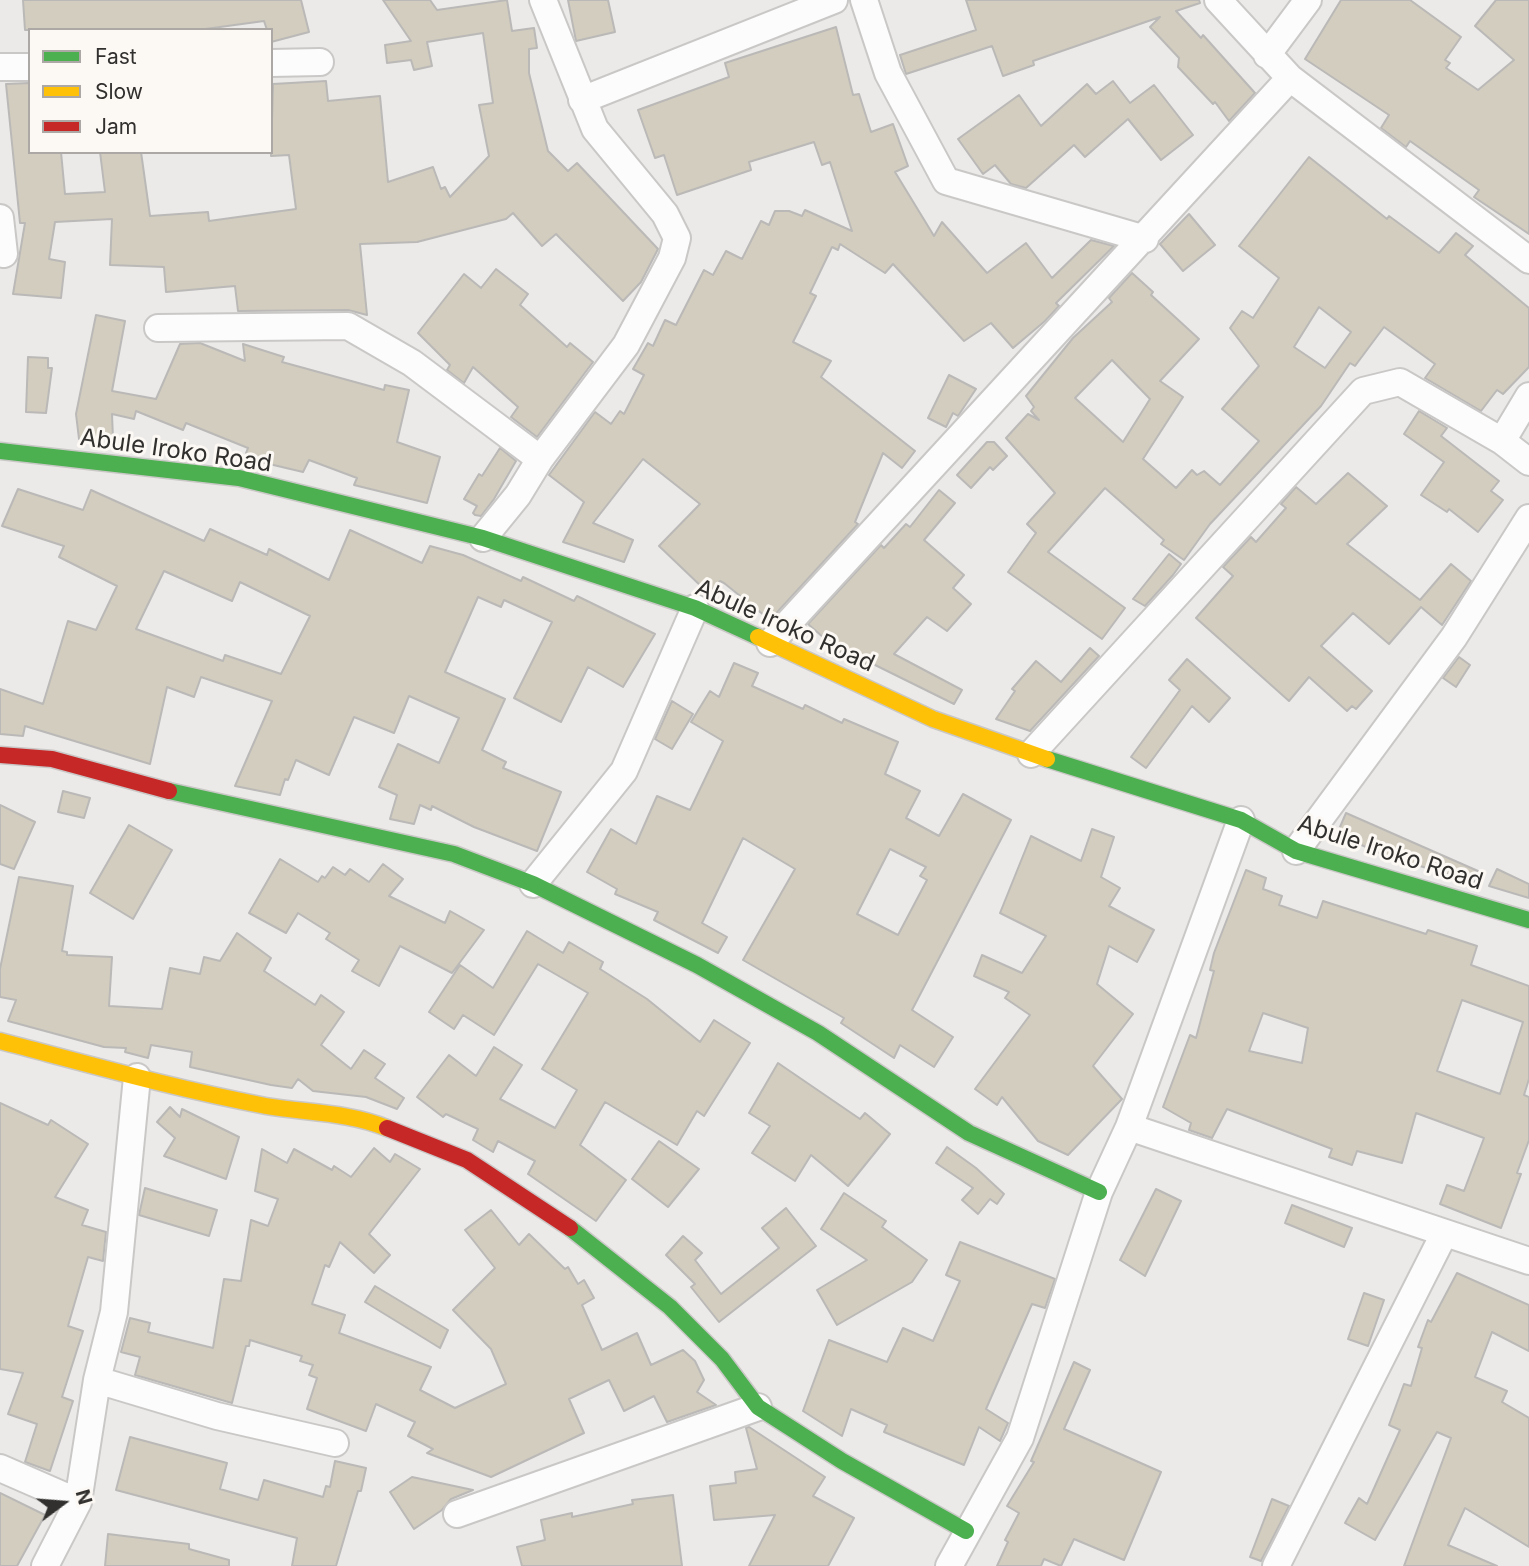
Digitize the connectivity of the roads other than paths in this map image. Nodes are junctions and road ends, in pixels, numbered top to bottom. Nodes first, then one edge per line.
1 (543, 0) edge
2 (834, 0) edge
3 (864, 0) edge
4 (1218, 0) edge
5 (1308, 0) edge
6 (1267, 55) junction
7 (320, 62) dead end
8 (273, 63) edge
9 (28, 66) edge
10 (0, 67) edge
11 (1290, 78) junction
12 (582, 100) junction
13 (0, 218) edge
14 (1145, 239) junction
15 (4, 254) dead end
16 (1529, 260) edge
17 (158, 328) dead end
18 (1529, 396) edge
19 (1502, 441) junction
20 (0, 451) edge
21 (540, 459) junction
22 (1529, 461) edge
23 (1529, 518) edge
24 (483, 538) junction
25 (695, 608) junction
26 (770, 643) junction
27 (1031, 754) junction
28 (0, 755) edge
29 (1241, 820) junction
30 (1296, 851) junction
31 (533, 884) junction
32 (1529, 920) edge
33 (0, 1041) edge
34 (137, 1077) junction
35 (1129, 1127) junction
36 (1099, 1192) junction
37 (1444, 1234) junction
38 (1529, 1261) edge
39 (97, 1380) junction
40 (758, 1407) junction
41 (335, 1443) dead end
42 (0, 1468) edge
43 (78, 1502) junction
44 (457, 1514) dead end
45 (966, 1531) junction
46 (45, 1566) edge
47 (949, 1566) edge
48 (1276, 1566) edge

1 - 12 street
2 - 12 street
3 - 14 street
4 - 6 street
5 - 6 street
6 - 11 street
7 - 8 street
9 - 10 street
11 - 14 street
11 - 16 street
12 - 21 street
13 - 15 street
14 - 26 street
17 - 21 street
18 - 19 street
19 - 22 street
19 - 27 street
20 - 24 street, Abule Iroko Road
21 - 24 street
23 - 30 street
24 - 25 street, Abule Iroko Road
25 - 26 street, Abule Iroko Road
25 - 31 street
26 - 27 street, Abule Iroko Road
27 - 29 street, Abule Iroko Road
28 - 31 street
29 - 30 street, Abule Iroko Road
29 - 35 street
30 - 32 street, Abule Iroko Road
31 - 36 street
33 - 34 street
34 - 39 street
34 - 40 street
35 - 36 street
35 - 37 street
36 - 45 street
37 - 38 street
37 - 48 street
39 - 41 street
39 - 43 street
40 - 44 street
40 - 45 street
42 - 43 street
43 - 46 street
45 - 47 street

